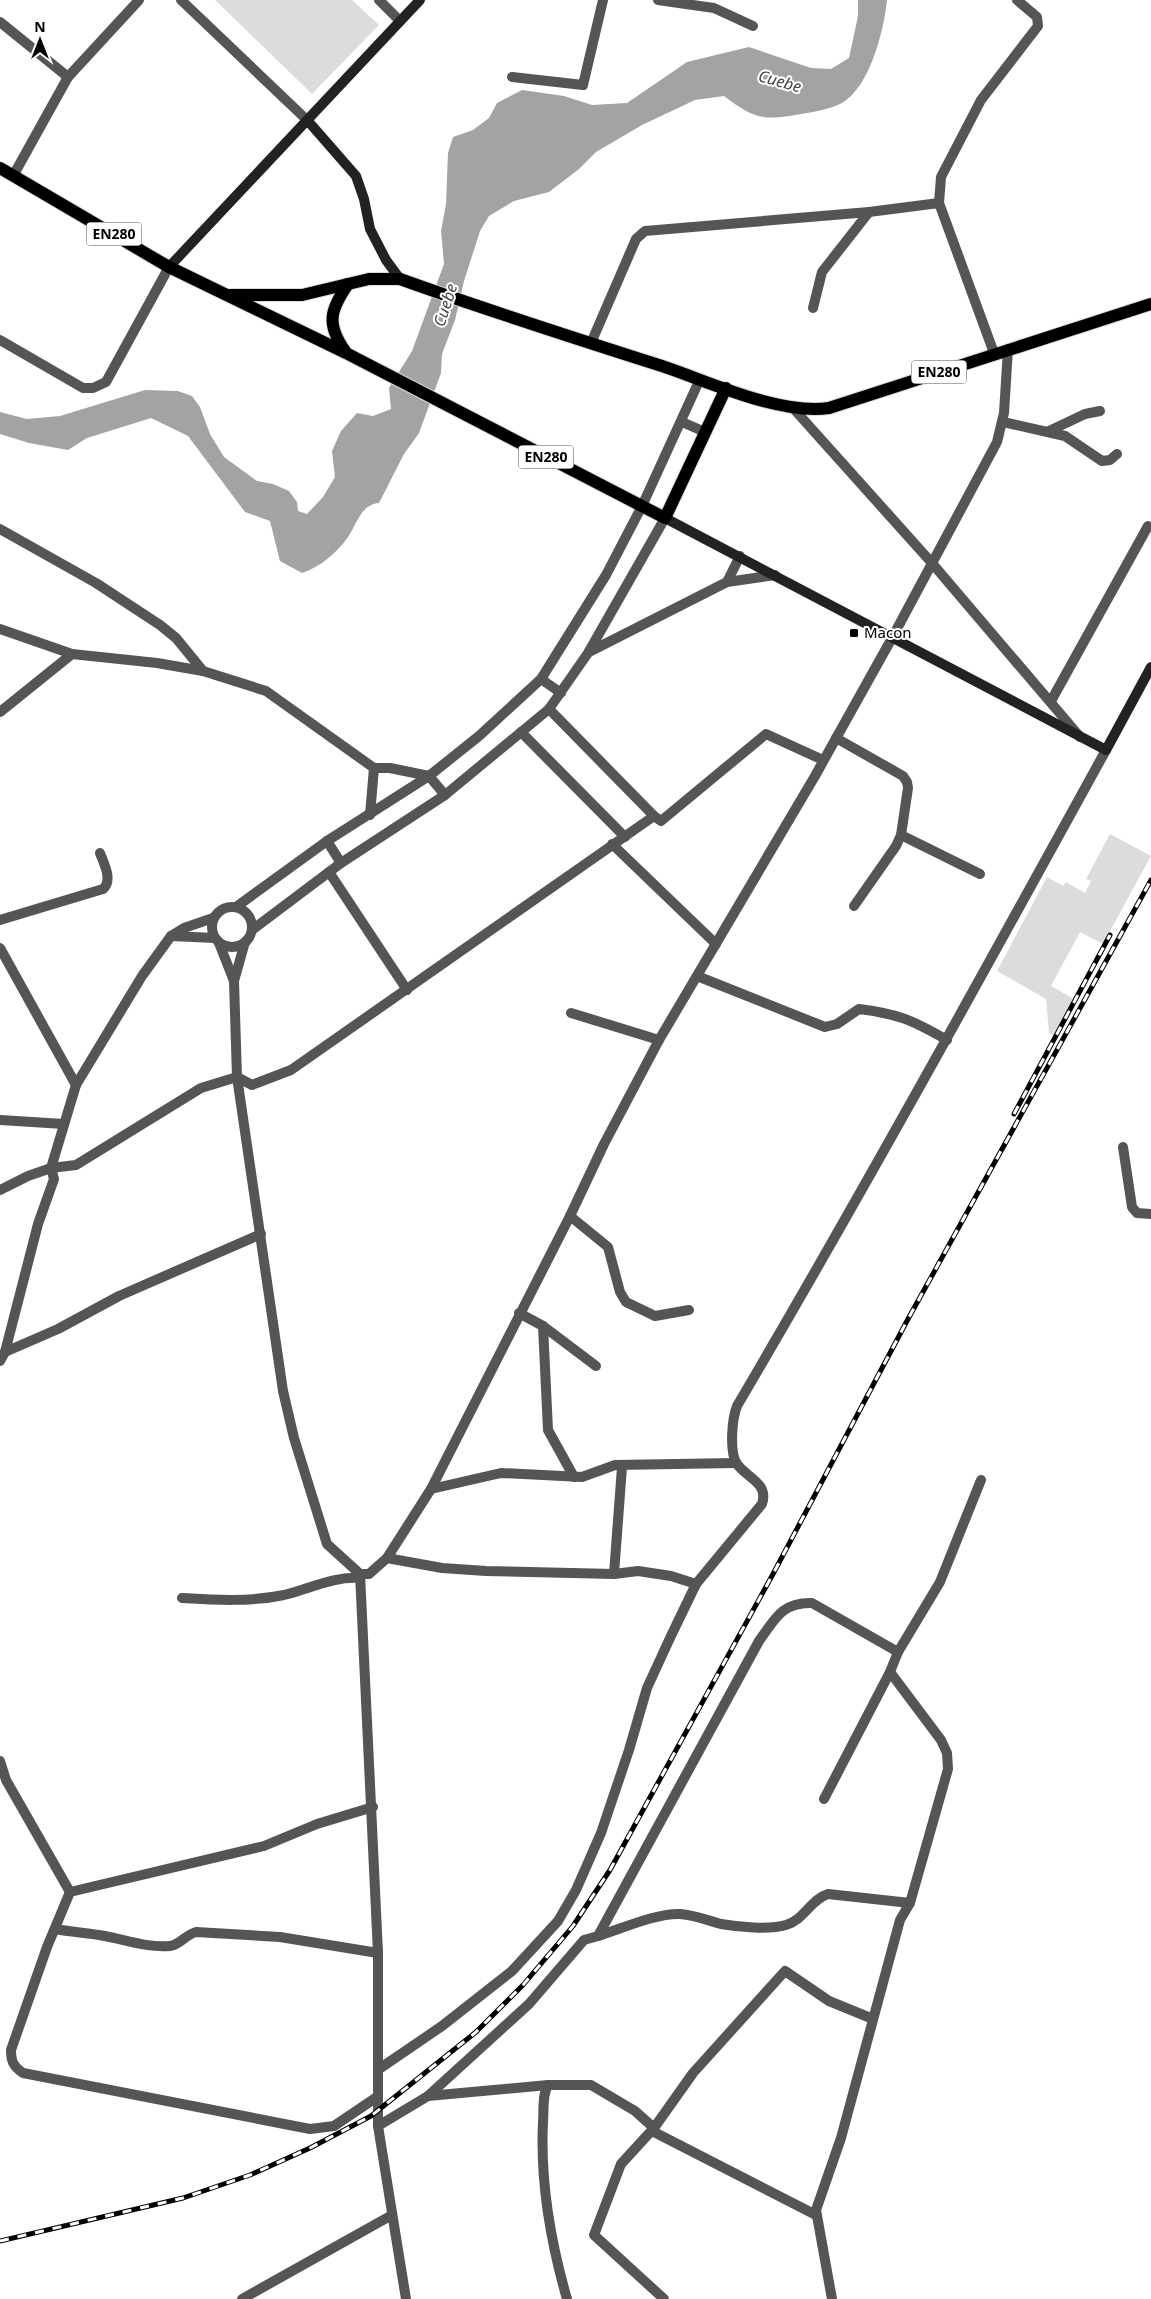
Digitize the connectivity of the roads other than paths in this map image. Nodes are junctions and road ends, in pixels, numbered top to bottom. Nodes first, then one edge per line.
1 (139, 0) edge
2 (181, 0) edge
3 (379, 0) edge
4 (420, 0) edge
5 (602, 0) edge
6 (658, 0) edge
7 (1017, 0) edge
8 (400, 21) junction
9 (0, 22) edge
10 (753, 26) dead end
11 (68, 77) junction
12 (512, 77) dead end
13 (308, 121) junction
14 (0, 168) edge
15 (13, 176) junction
16 (939, 203) junction
17 (869, 212) junction
18 (169, 267) junction
19 (400, 279) junction
20 (348, 284) junction
21 (230, 295) junction
22 (1151, 304) edge
23 (813, 308) dead end
24 (0, 340) edge
25 (591, 343) junction
26 (1008, 349) junction
27 (346, 353) junction
28 (994, 354) junction
29 (700, 379) junction
30 (726, 388) junction
31 (793, 408) junction
32 (1100, 410) dead end
33 (682, 422) junction
34 (1003, 422) junction
35 (1049, 431) junction
36 (705, 432) junction
37 (1117, 454) dead end
38 (642, 506) junction
39 (665, 518) junction
40 (1148, 526) dead end
41 (0, 529) edge
42 (740, 556) junction
43 (931, 562) junction
44 (775, 575) junction
45 (727, 582) junction
46 (0, 629) edge
47 (892, 638) junction
48 (588, 653) junction
49 (72, 654) junction
50 (1151, 667) edge
51 (203, 671) junction
52 (541, 679) junction
53 (561, 693) junction
54 (1052, 701) junction
55 (549, 709) junction
56 (0, 712) edge
57 (521, 732) junction
58 (1080, 737) junction
59 (836, 738) junction
60 (1106, 750) junction
61 (823, 760) junction
62 (374, 768) junction
63 (429, 776) junction
64 (445, 795) junction
65 (370, 815) junction
66 (654, 816) junction
67 (901, 834) junction
68 (625, 837) junction
69 (328, 841) junction
70 (612, 844) junction
71 (100, 853) dead end
72 (341, 863) junction
73 (329, 872) junction
74 (980, 874) dead end
75 (854, 906) dead end
76 (236, 907) junction
77 (213, 918) junction
78 (0, 920) edge
79 (252, 930) junction
80 (171, 936) junction
81 (217, 941) junction
82 (245, 942) junction
83 (716, 944) junction
84 (0, 948) edge
85 (697, 976) junction
86 (234, 981) junction
87 (407, 990) junction
88 (571, 1013) dead end
89 (659, 1040) junction
90 (947, 1040) junction
91 (237, 1077) junction
92 (76, 1085) junction
93 (0, 1120) edge
94 (64, 1124) junction
95 (1123, 1147) dead end
96 (51, 1168) junction
97 (0, 1190) edge
98 (1151, 1214) edge
99 (570, 1216) junction
100 (261, 1234) junction
101 (689, 1310) dead end
102 (519, 1313) junction
103 (543, 1326) junction
104 (3, 1357) edge
105 (596, 1366) dead end
106 (736, 1463) junction
107 (622, 1466) junction
108 (574, 1477) junction
109 (981, 1480) dead end
110 (431, 1489) junction
111 (387, 1558) junction
112 (614, 1574) junction
113 (360, 1576) junction
114 (696, 1584) junction
115 (182, 1598) dead end
116 (898, 1652) junction
117 (890, 1672) junction
118 (0, 1761) edge
119 (824, 1800) dead end
120 (373, 1807) junction
121 (70, 1892) junction
122 (910, 1903) junction
123 (55, 1929) junction
124 (598, 1936) junction
125 (378, 1953) junction
126 (873, 2019) junction
127 (379, 2069) junction
128 (548, 2084) junction
129 (428, 2096) junction
130 (377, 2097) junction
131 (378, 2126) junction
132 (654, 2128) junction
133 (816, 2210) junction
134 (392, 2215) junction
135 (242, 2299) edge
136 (406, 2299) edge
137 (567, 2299) edge
138 (664, 2299) edge
139 (832, 2299) edge

1 - 11 street
2 - 13 street
3 - 8 street
4 - 8 main road
5 - 12 street
6 - 10 street
7 - 16 street
8 - 13 main road
9 - 11 street
11 - 15 street
13 - 18 main road
13 - 19 main road
14 - 15 main road, EN280
15 - 18 main road, EN280
16 - 17 street
16 - 28 street
17 - 23 street
17 - 25 street
18 - 21 main road, EN280
18 - 24 street
19 - 20 main road, EN280
19 - 25 main road, EN280
20 - 21 main road, EN280
20 - 27 main road
21 - 27 main road, EN280
22 - 26 main road, EN280
25 - 29 main road, EN280
26 - 28 main road, EN280
26 - 34 street
27 - 38 main road, EN280
28 - 31 main road, EN280
29 - 30 main road, EN280
29 - 33 street
30 - 31 main road, EN280
30 - 36 main road
31 - 43 street
32 - 35 street
33 - 36 street
33 - 38 street
34 - 35 street
34 - 43 street
35 - 37 street
36 - 39 main road
38 - 39 main road, EN280
38 - 52 street
39 - 42 main road
39 - 48 street
40 - 54 street
41 - 51 street
42 - 44 main road
42 - 45 street
43 - 47 street
43 - 54 street
44 - 45 street
44 - 47 main road
45 - 48 street
46 - 49 street
47 - 58 main road
47 - 59 street
48 - 53 street
49 - 51 street
49 - 56 street
50 - 60 main road
51 - 62 street
52 - 53 street
52 - 63 street
53 - 55 street
54 - 58 street
55 - 57 street
55 - 66 street
57 - 64 street
57 - 68 street
58 - 60 main road
59 - 61 street
59 - 67 street
60 - 90 street
61 - 66 street
61 - 83 street
62 - 63 street
62 - 65 street
63 - 64 street
63 - 65 street
64 - 72 street
65 - 69 street
66 - 68 street
67 - 74 street
67 - 75 street
68 - 70 street
69 - 72 street
69 - 76 street
70 - 83 street
70 - 87 street
71 - 78 street
72 - 73 street
73 - 79 street
73 - 87 street
76 - 77 street
76 - 79 street
77 - 80 street
77 - 81 street
79 - 82 street
80 - 81 street
80 - 92 street
81 - 82 street
81 - 86 street
82 - 86 street
83 - 85 street
84 - 92 street
85 - 89 street
85 - 90 street
86 - 91 street
87 - 91 street
88 - 89 street
89 - 99 street
90 - 106 street
91 - 96 street
91 - 100 street
92 - 94 street
93 - 94 street
94 - 96 street
95 - 98 street
96 - 97 street
96 - 104 street
99 - 101 street
99 - 102 street
100 - 104 street
100 - 113 street
102 - 103 street
102 - 110 street
103 - 105 street
103 - 108 street
106 - 107 street
106 - 114 street
107 - 108 street
107 - 112 street
108 - 110 street
109 - 116 street
110 - 111 street
111 - 112 street
111 - 113 street
112 - 114 street
113 - 115 street
113 - 120 street
114 - 127 street
116 - 117 street
116 - 124 street
117 - 119 street
117 - 122 street
118 - 121 street
120 - 121 street
120 - 125 street
121 - 123 street
122 - 124 street
122 - 126 street
123 - 125 street
123 - 130 street
124 - 129 street
125 - 127 street
126 - 132 street
126 - 133 street
127 - 130 street
128 - 129 street
128 - 132 street
128 - 137 street
129 - 131 street
130 - 131 street
131 - 134 street
132 - 133 street
132 - 138 street
133 - 139 street
134 - 135 street
134 - 136 street

